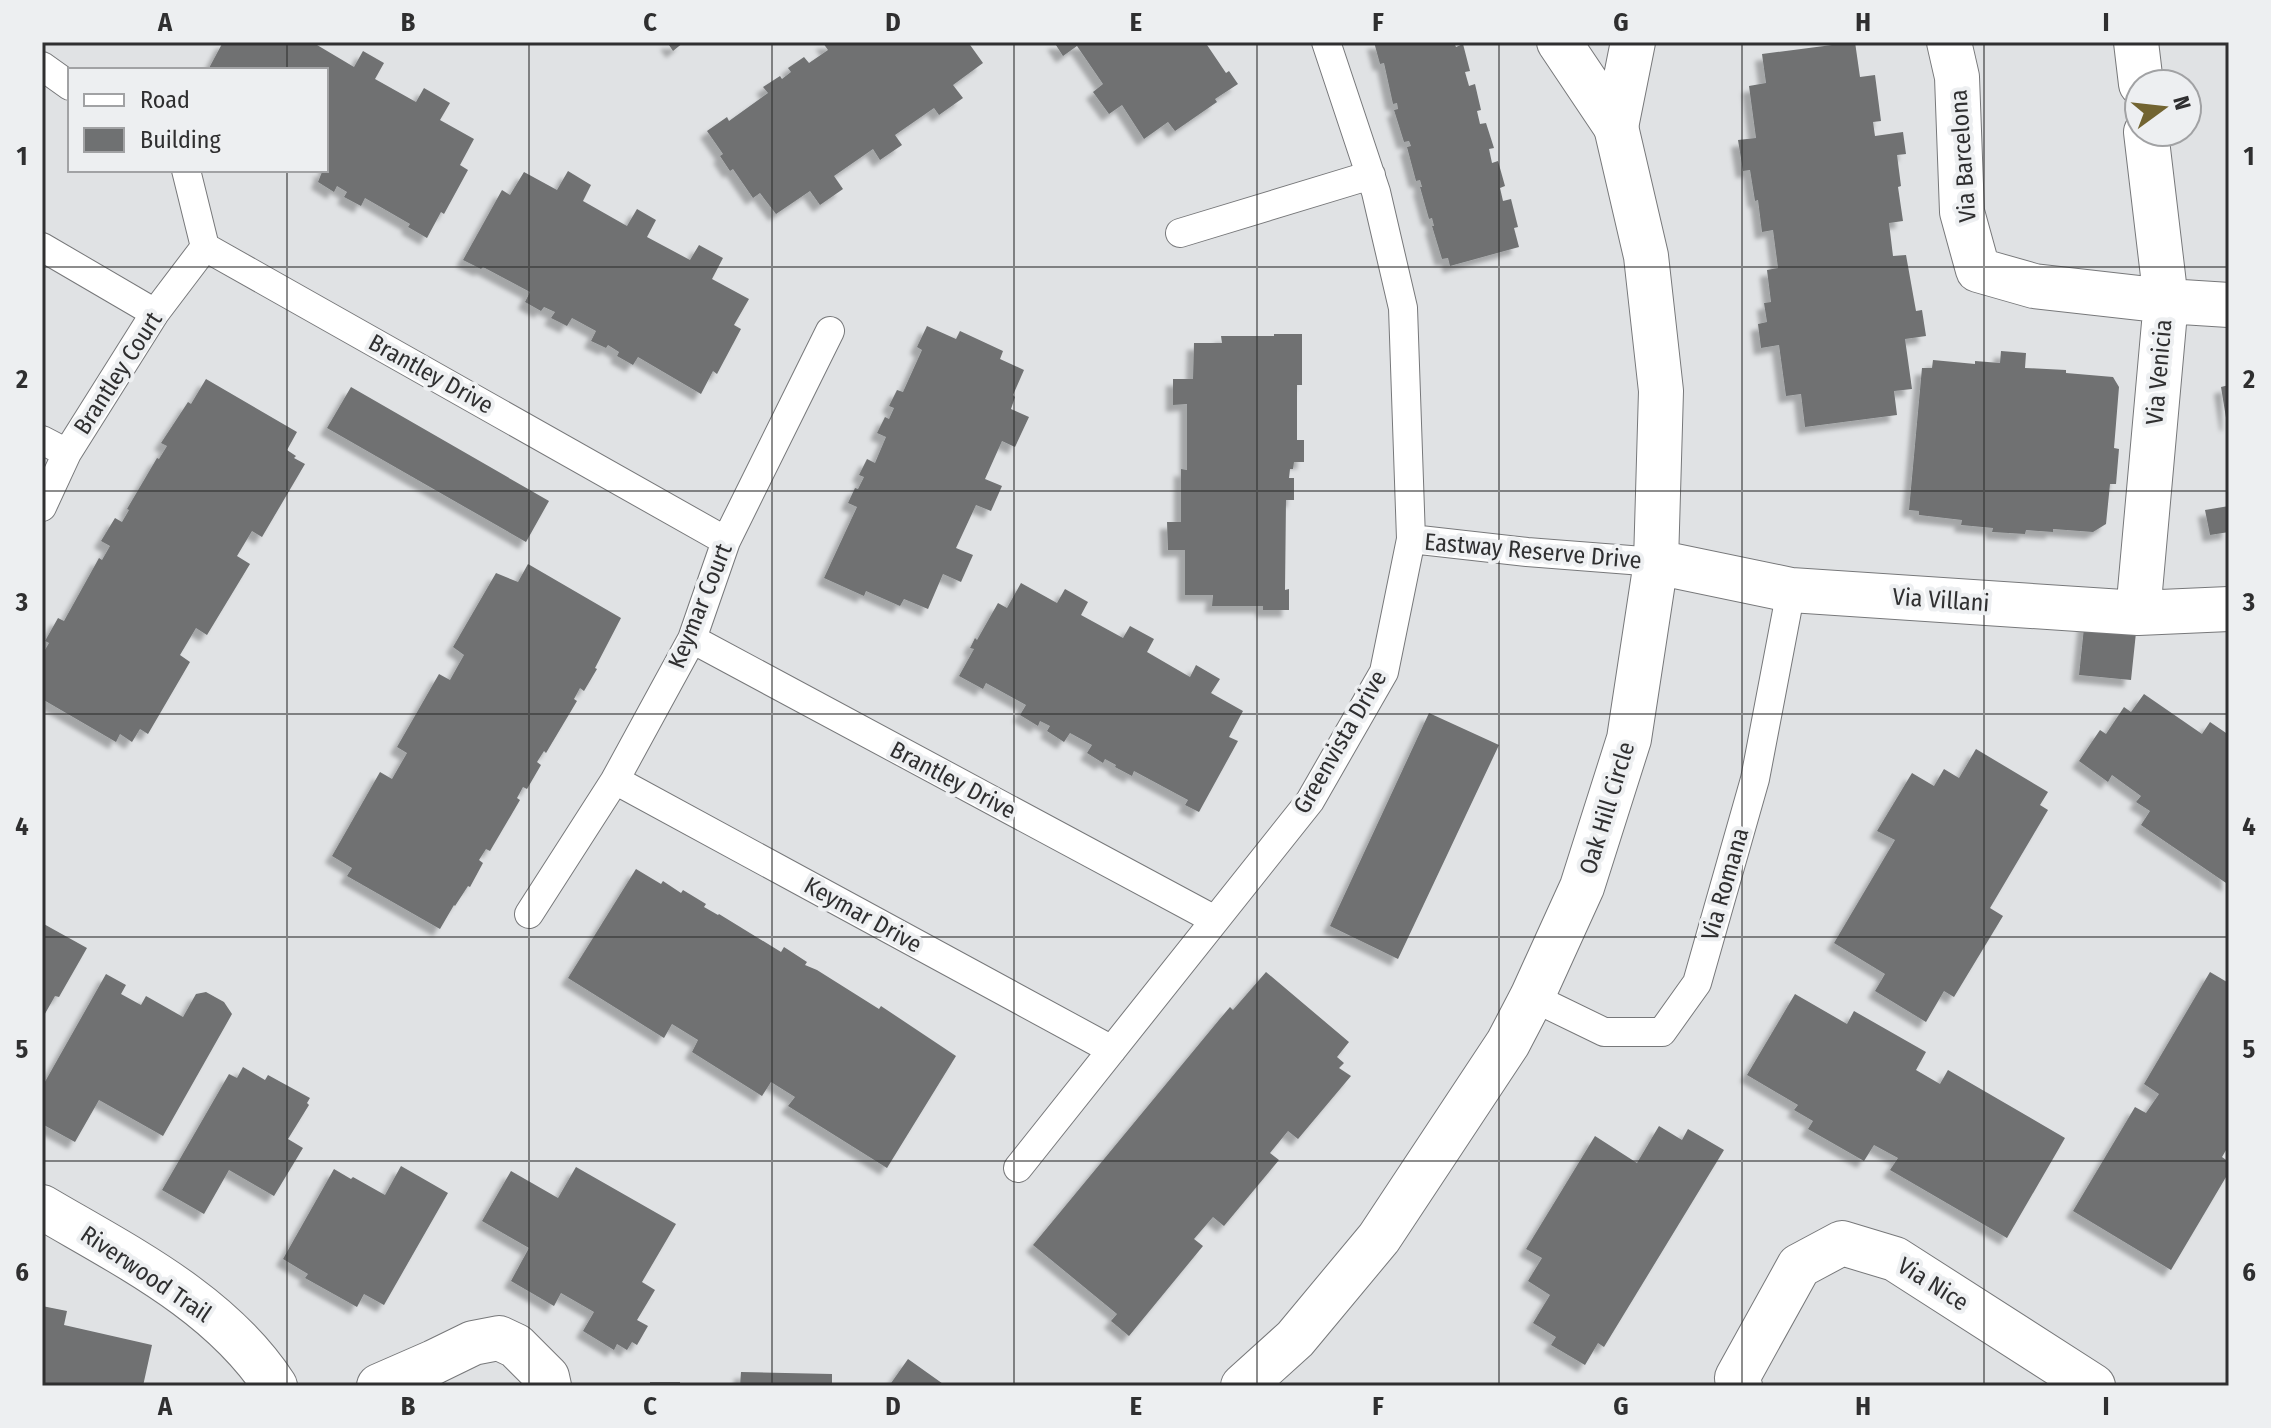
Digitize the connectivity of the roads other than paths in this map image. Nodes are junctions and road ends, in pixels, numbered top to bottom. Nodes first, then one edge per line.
1 (1326, 42) edge
2 (1559, 42) edge
3 (1633, 42) edge
4 (1949, 42) edge
5 (2136, 42) edge
6 (42, 66) edge
7 (2139, 68) edge
8 (68, 85) edge
9 (1616, 127) junction
10 (2148, 148) edge
11 (186, 172) edge
12 (1371, 175) junction
13 (1180, 233) dead end
14 (42, 247) edge
15 (205, 247) junction
16 (2166, 301) junction
17 (2229, 305) edge
18 (155, 313) junction
19 (830, 331) dead end
20 (54, 447) edge
21 (42, 507) edge
22 (1411, 539) junction
23 (726, 541) junction
24 (1656, 562) junction
25 (1791, 590) junction
26 (2229, 609) edge
27 (2138, 613) junction
28 (692, 639) junction
29 (615, 780) junction
30 (529, 914) dead end
31 (1215, 920) junction
32 (1532, 997) junction
33 (1112, 1050) junction
34 (1018, 1168) dead end
35 (42, 1207) edge
36 (404, 1381) edge
37 (275, 1386) edge
38 (549, 1386) edge
39 (1243, 1386) edge
40 (1740, 1386) edge
41 (2093, 1386) edge

1 - 12 lane, Greenvista Drive
2 - 9 street, Oak Hill Circle
3 - 9 street, Oak Hill Circle
4 - 16 street, Via Barcelona
5 - 7 street
6 - 8 lane
9 - 24 street, Oak Hill Circle
10 - 16 street, Via Venicia
11 - 15 lane
12 - 13 lane
12 - 22 lane, Greenvista Drive
14 - 18 lane
15 - 18 lane, Brantley Court
15 - 23 lane, Brantley Drive
16 - 17 street
16 - 27 street, Via Venicia
18 - 20 lane, Brantley Court
19 - 23 lane, Keymar Court
20 - 21 lane, Brantley Court
22 - 24 lane, Eastway Reserve Drive
22 - 31 lane, Greenvista Drive
23 - 28 lane, Keymar Court
24 - 25 street, Via Villani
24 - 32 street, Oak Hill Circle
25 - 27 street, Via Villani
25 - 32 lane, Via Romana
26 - 27 street, Via Villani
28 - 29 lane, Keymar Court
28 - 31 lane, Brantley Drive
29 - 30 lane, Keymar Court
29 - 33 lane, Keymar Drive
31 - 33 lane, Greenvista Drive
32 - 39 street, Oak Hill Circle
33 - 34 lane, Greenvista Drive
35 - 37 street, Riverwood Trail
36 - 38 street
40 - 41 street, Via Nice

